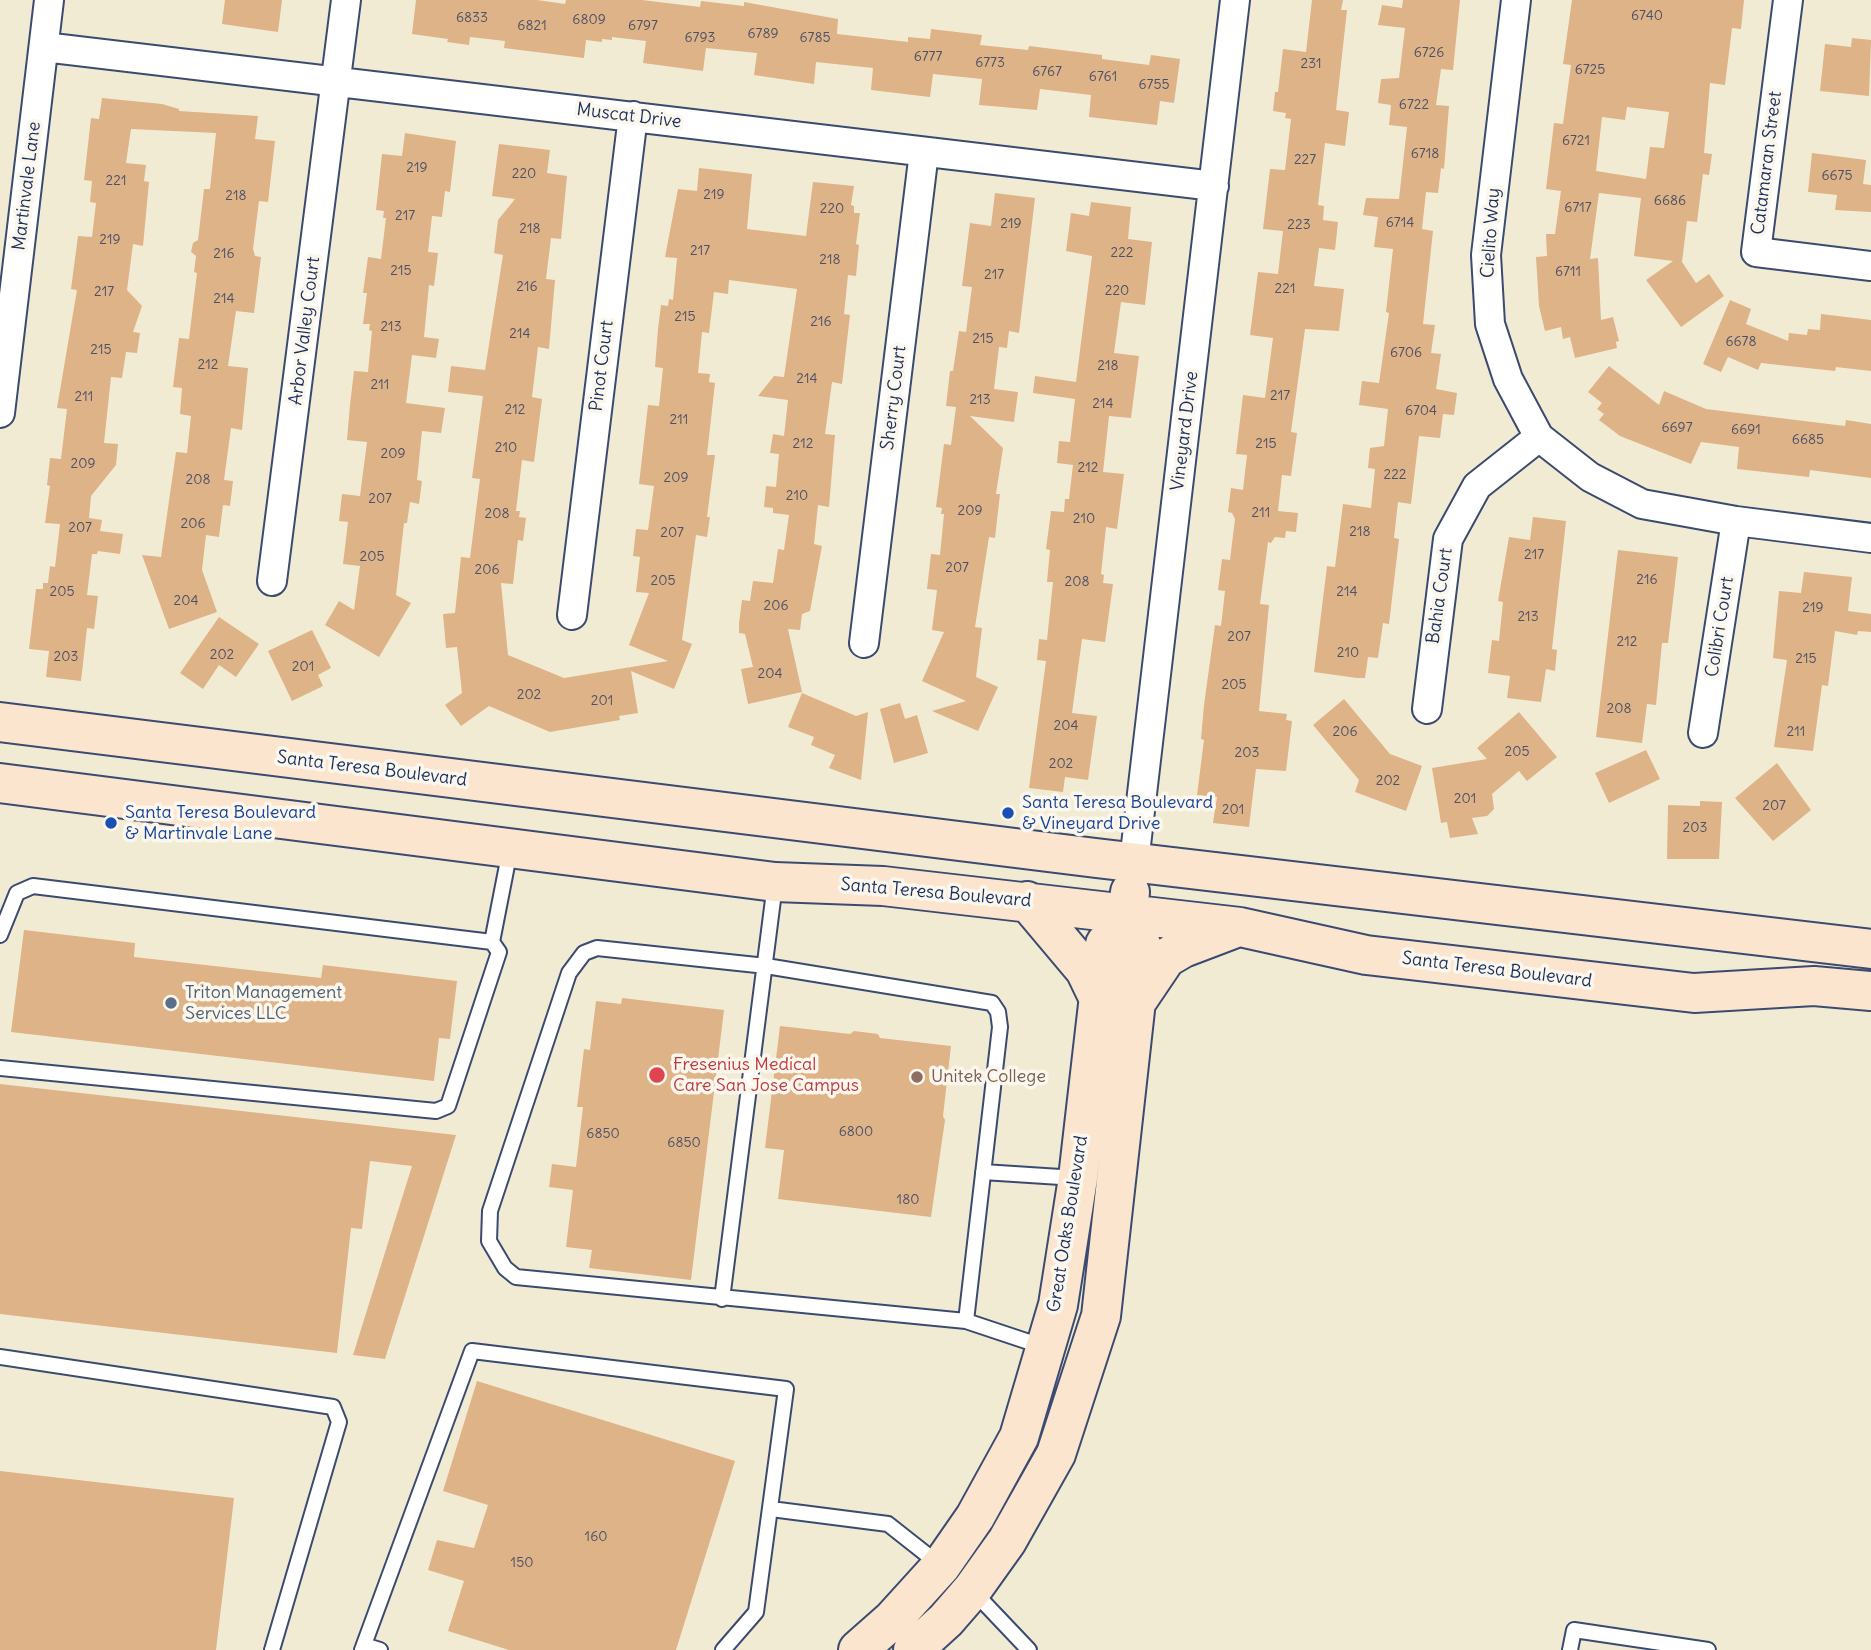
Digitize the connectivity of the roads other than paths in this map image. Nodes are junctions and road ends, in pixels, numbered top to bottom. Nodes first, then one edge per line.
1 (49, 0) edge
2 (346, 0) edge
3 (1235, 0) edge
4 (1516, 0) edge
5 (1787, 0) edge
6 (44, 47) junction
7 (337, 81) junction
8 (633, 116) junction
9 (924, 152) junction
10 (1214, 186) junction
11 (1871, 266) edge
12 (0, 413) edge
13 (1539, 437) junction
14 (1736, 521) junction
15 (1871, 538) edge
16 (272, 581) dead end
17 (572, 615) dead end
18 (864, 643) dead end
19 (1427, 709) dead end
20 (0, 722) edge
21 (1703, 733) dead end
22 (0, 783) edge
23 (510, 848) junction
24 (1134, 862) junction
25 (775, 882) junction
26 (1027, 901) junction
27 (1128, 913) junction
28 (1241, 927) junction
29 (0, 935) edge
30 (492, 942) junction
31 (1871, 949) edge
32 (766, 966) junction
33 (1871, 991) edge
34 (1098, 997) junction
35 (1136, 1003) junction
36 (0, 1068) edge
37 (983, 1172) junction
38 (1078, 1178) junction
39 (722, 1299) junction
40 (966, 1321) junction
41 (1046, 1348) junction
42 (0, 1357) edge
43 (771, 1509) junction
44 (956, 1578) junction
45 (363, 1647) edge
46 (272, 1650) edge
47 (380, 1650) edge
48 (723, 1650) edge
49 (859, 1650) edge
50 (913, 1650) edge
51 (1029, 1650) edge
52 (1570, 1650) edge
53 (1708, 1650) edge

1 - 6 street, Martinvale Lane
2 - 7 street, Arbor Valley Court
3 - 10 street, Vineyard Drive
4 - 13 street, Cielito Way
5 - 11 street, Catamaran Street
6 - 7 street, Muscat Drive
6 - 12 street, Martinvale Lane
7 - 8 street, Muscat Drive
7 - 16 street, Arbor Valley Court
8 - 9 street, Muscat Drive
8 - 17 street, Pinot Court
9 - 10 street, Muscat Drive
9 - 18 street, Sherry Court
10 - 24 street, Vineyard Drive
13 - 14 street, Cielito Way
13 - 19 street, Bahia Court
14 - 15 street, Cielito Way
14 - 21 street, Colibri Court
20 - 24 main road, Santa Teresa Boulevard
22 - 23 main road, Santa Teresa Boulevard
23 - 25 main road, Santa Teresa Boulevard
23 - 30 lane
24 - 27 main road, Great Oaks Boulevard
24 - 31 main road, Santa Teresa Boulevard
25 - 26 main road, Santa Teresa Boulevard
25 - 32 lane
26 - 27 main road, Santa Teresa Boulevard
26 - 34 main road
27 - 28 main road, Santa Teresa Boulevard
27 - 34 main road, Great Oaks Boulevard
27 - 35 main road, Great Oaks Boulevard
28 - 33 main road, Santa Teresa Boulevard
28 - 35 main road
29 - 30 lane
30 - 36 lane
32 - 37 lane
32 - 39 lane
32 - 39 lane
34 - 38 main road, Great Oaks Boulevard
35 - 44 main road, Great Oaks Boulevard
37 - 38 lane
37 - 40 lane
38 - 41 main road, Great Oaks Boulevard
39 - 40 lane
40 - 41 lane
41 - 44 main road, Great Oaks Boulevard
42 - 46 lane
43 - 44 lane
43 - 45 lane
43 - 48 lane
44 - 49 main road, Great Oaks Boulevard
44 - 50 main road, Great Oaks Boulevard
44 - 51 lane
45 - 47 lane
52 - 53 lane

